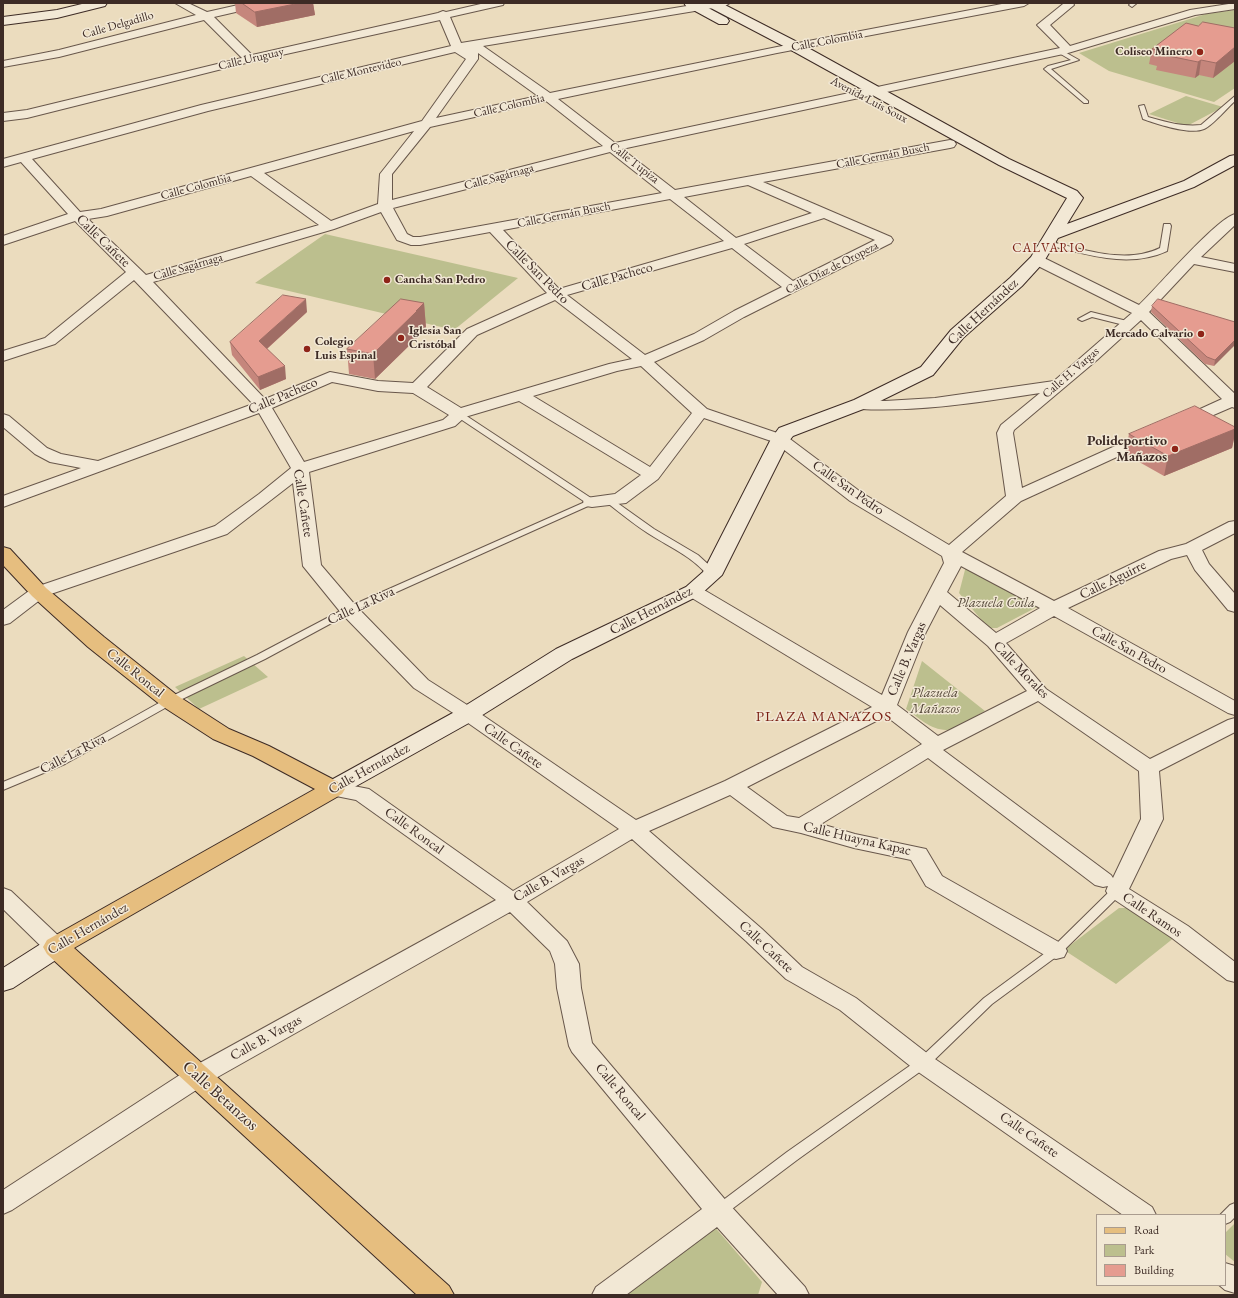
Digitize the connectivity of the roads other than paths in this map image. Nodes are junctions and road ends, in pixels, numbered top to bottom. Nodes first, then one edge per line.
1 (89, 3) edge
2 (100, 3) edge
3 (180, 3) edge
4 (262, 3) edge
5 (499, 3) edge
6 (1024, 3) edge
7 (1068, 3) edge
8 (717, 4) edge
9 (479, 5) edge
10 (694, 5) edge
11 (1235, 6) edge
12 (444, 14) junction
13 (206, 16) junction
14 (3, 21) edge
15 (473, 44) junction
16 (796, 47) junction
17 (458, 49) junction
18 (777, 50) junction
19 (1065, 51) junction
20 (250, 59) junction
21 (472, 59) junction
22 (3, 64) edge
23 (875, 91) junction
24 (860, 95) junction
25 (548, 97) junction
26 (1235, 98) edge
27 (1086, 102) dead end
28 (1142, 106) dead end
29 (3, 117) edge
30 (426, 124) junction
31 (950, 144) junction
32 (614, 147) junction
33 (24, 158) junction
34 (1235, 159) edge
35 (3, 163) edge
36 (253, 172) junction
37 (750, 181) junction
38 (1053, 186) junction
39 (674, 194) junction
40 (385, 206) junction
41 (822, 214) junction
42 (77, 216) junction
43 (1235, 218) edge
44 (329, 226) junction
45 (1167, 226) dead end
46 (494, 228) junction
47 (1049, 239) junction
48 (3, 241) edge
49 (733, 243) junction
50 (1190, 259) junction
51 (1036, 260) junction
52 (1235, 268) edge
53 (139, 276) junction
54 (792, 288) junction
55 (556, 294) junction
56 (1141, 312) junction
57 (1082, 319) dead end
58 (1128, 324) junction
59 (3, 356) edge
60 (644, 361) junction
61 (1059, 385) junction
62 (417, 388) junction
63 (520, 395) junction
64 (1234, 402) edge
65 (860, 404) junction
66 (263, 406) junction
67 (701, 412) junction
68 (459, 414) junction
69 (3, 419) edge
70 (780, 439) junction
71 (98, 466) junction
72 (300, 469) junction
73 (652, 475) junction
74 (1015, 496) junction
75 (609, 500) junction
76 (3, 502) edge
77 (592, 502) junction
78 (1235, 526) edge
79 (1192, 548) junction
80 (950, 552) junction
81 (3, 553) edge
82 (712, 575) junction
83 (693, 591) junction
84 (39, 592) junction
85 (937, 593) junction
86 (1235, 606) edge
87 (1054, 608) junction
88 (349, 610) junction
89 (3, 619) edge
90 (994, 642) junction
91 (1039, 693) junction
92 (170, 701) junction
93 (887, 707) junction
94 (1235, 709) edge
95 (468, 714) junction
96 (1235, 724) edge
97 (933, 747) junction
98 (1149, 768) junction
99 (3, 786) edge
100 (732, 786) junction
101 (333, 789) junction
102 (802, 826) junction
103 (634, 829) junction
104 (1110, 886) junction
105 (3, 896) edge
106 (512, 901) junction
107 (56, 947) junction
108 (1056, 951) junction
109 (1235, 974) edge
110 (3, 981) edge
111 (923, 1063) junction
112 (198, 1076) junction
113 (3, 1203) edge
114 (1235, 1209) edge
115 (719, 1211) junction
116 (1142, 1214) edge
117 (1226, 1217) edge
118 (1226, 1275) edge
119 (1235, 1282) edge
120 (438, 1295) edge
121 (606, 1295) edge
122 (795, 1295) edge

1 - 2 street
2 - 14 main road
3 - 13 street
4 - 13 street, Calle Delgadillo
5 - 9 street, Calle Uruguay
6 - 16 street, Calle Colombia
7 - 19 street
8 - 10 street, Calle Montevideo
8 - 16 main road, Avenida Luis Soux
9 - 12 street, Calle Uruguay
10 - 15 street, Calle Montevideo
10 - 18 main road, Avenida Luis Soux
11 - 19 street, Calle Sagárnaga
12 - 17 street
12 - 20 street, Calle Uruguay
13 - 20 street
13 - 22 street, Calle Delgadillo
15 - 17 street, Calle Montevideo
15 - 21 street
15 - 25 street, Calle Tupiza
16 - 18 street, Calle Colombia
16 - 23 main road, Avenida Luis Soux
17 - 21 street
17 - 33 street, Calle Montevideo
18 - 24 main road, Avenida Luis Soux
18 - 25 street, Calle Colombia
19 - 23 street, Calle Sagárnaga
19 - 27 lane
20 - 29 street, Calle Uruguay
21 - 30 street
23 - 24 street, Calle Sagárnaga
23 - 38 main road, Avenida Luis Soux
24 - 31 main road, Avenida Luis Soux
24 - 32 street, Calle Sagárnaga
25 - 30 street, Calle Colombia
25 - 32 street, Calle Tupiza
26 - 28 lane
30 - 36 street, Calle Colombia
30 - 40 street
31 - 37 street, Calle Germán Busch
31 - 38 main road, Avenida Luis Soux
32 - 39 street, Calle Tupiza
32 - 40 street, Calle Sagárnaga
33 - 35 street, Calle Montevideo
33 - 42 street, Calle Cañete
34 - 47 main road
36 - 42 street, Calle Colombia
36 - 44 street
37 - 39 street, Calle Germán Busch
37 - 41 street, Calle Díaz de Oropeza
38 - 47 main road, Avenida Luis Soux
39 - 46 street, Calle Germán Busch
39 - 49 street, Calle Tupiza
40 - 44 street, Calle Sagárnaga
40 - 46 street, Calle Germán Busch
41 - 49 street, Calle Pacheco
41 - 54 street, Calle Díaz de Oropeza
42 - 48 street, Calle Colombia
42 - 53 street, Calle Cañete
43 - 50 street, Calle H. Vargas
44 - 53 street, Calle Sagárnaga
45 - 47 lane
46 - 55 street, Calle San Pedro
47 - 51 main road, Calle Hernández
49 - 54 street, Calle Tupiza
49 - 55 street, Calle Pacheco
50 - 52 street
50 - 56 street, Calle H. Vargas
51 - 56 street
51 - 65 main road, Calle Hernández
53 - 59 street, Calle Sagárnaga
53 - 66 street, Calle Cañete
54 - 60 street, Calle Díaz de Oropeza
55 - 60 street, Calle San Pedro
55 - 62 street, Calle Pacheco
56 - 58 street, Calle H. Vargas
56 - 64 street
57 - 58 lane
58 - 61 street, Calle H. Vargas
60 - 63 street, Calle Díaz de Oropeza
60 - 67 street, Calle San Pedro
61 - 65 street
61 - 74 street, Calle H. Vargas
62 - 66 street, Calle Pacheco
62 - 68 street
63 - 68 street, Calle Díaz de Oropeza
63 - 73 street
64 - 74 street
65 - 70 main road, Calle Hernández
66 - 71 street, Calle Pacheco
66 - 72 street, Calle Cañete
67 - 70 street, Calle San Pedro
67 - 73 street, Calle La Riva
68 - 72 street, Calle Díaz de Oropeza
68 - 77 lane
69 - 71 street
70 - 80 street, Calle San Pedro
70 - 82 main road, Calle Hernández
71 - 76 street, Calle Pacheco
72 - 84 street
72 - 88 street, Calle Cañete
73 - 75 street, Calle La Riva
74 - 80 street
75 - 77 street, Calle La Riva
75 - 82 lane
77 - 88 lane, Calle La Riva
78 - 79 street, Calle Aguirre
79 - 86 street
79 - 87 street, Calle Aguirre
80 - 85 street, Calle B. Vargas
80 - 87 street, Calle San Pedro
81 - 84 main road, Calle Roncal
82 - 83 main road, Calle Hernández
83 - 93 street, Calle Ramos
83 - 95 main road, Calle Hernández
84 - 89 street
84 - 92 main road, Calle Roncal
85 - 90 street, Calle Morales
85 - 93 street, Calle B. Vargas
87 - 90 street, Calle Aguirre
87 - 94 street, Calle San Pedro
88 - 92 lane, Calle La Riva
88 - 95 street, Calle Cañete
90 - 91 street, Calle Morales
91 - 97 street
91 - 98 street, Calle Morales
92 - 99 lane, Calle La Riva
92 - 101 main road, Calle Roncal
93 - 97 street, Calle Ramos
93 - 100 street, Calle B. Vargas
95 - 101 main road, Calle Hernández
95 - 103 street, Calle Cañete
96 - 98 street
97 - 102 street
97 - 104 street, Calle Ramos
98 - 104 street, Calle Ramos
100 - 102 street, Calle Huayna Kapac
100 - 103 street, Calle B. Vargas
101 - 106 street, Calle Roncal
101 - 107 main road, Calle Hernández
102 - 108 street, Calle Huayna Kapac
103 - 106 street, Calle B. Vargas
103 - 111 street, Calle Cañete
104 - 108 lane
104 - 109 street, Calle Ramos
105 - 107 street, Calle Betanzos
106 - 112 street, Calle B. Vargas
106 - 115 street, Calle Roncal
107 - 110 main road, Calle Hernández
107 - 112 main road, Calle Betanzos
108 - 111 lane
111 - 115 lane
111 - 116 street, Calle Cañete
112 - 113 street, Calle B. Vargas
112 - 120 main road, Calle Betanzos
114 - 117 lane
115 - 121 street
115 - 122 street, Calle Roncal
118 - 119 street

